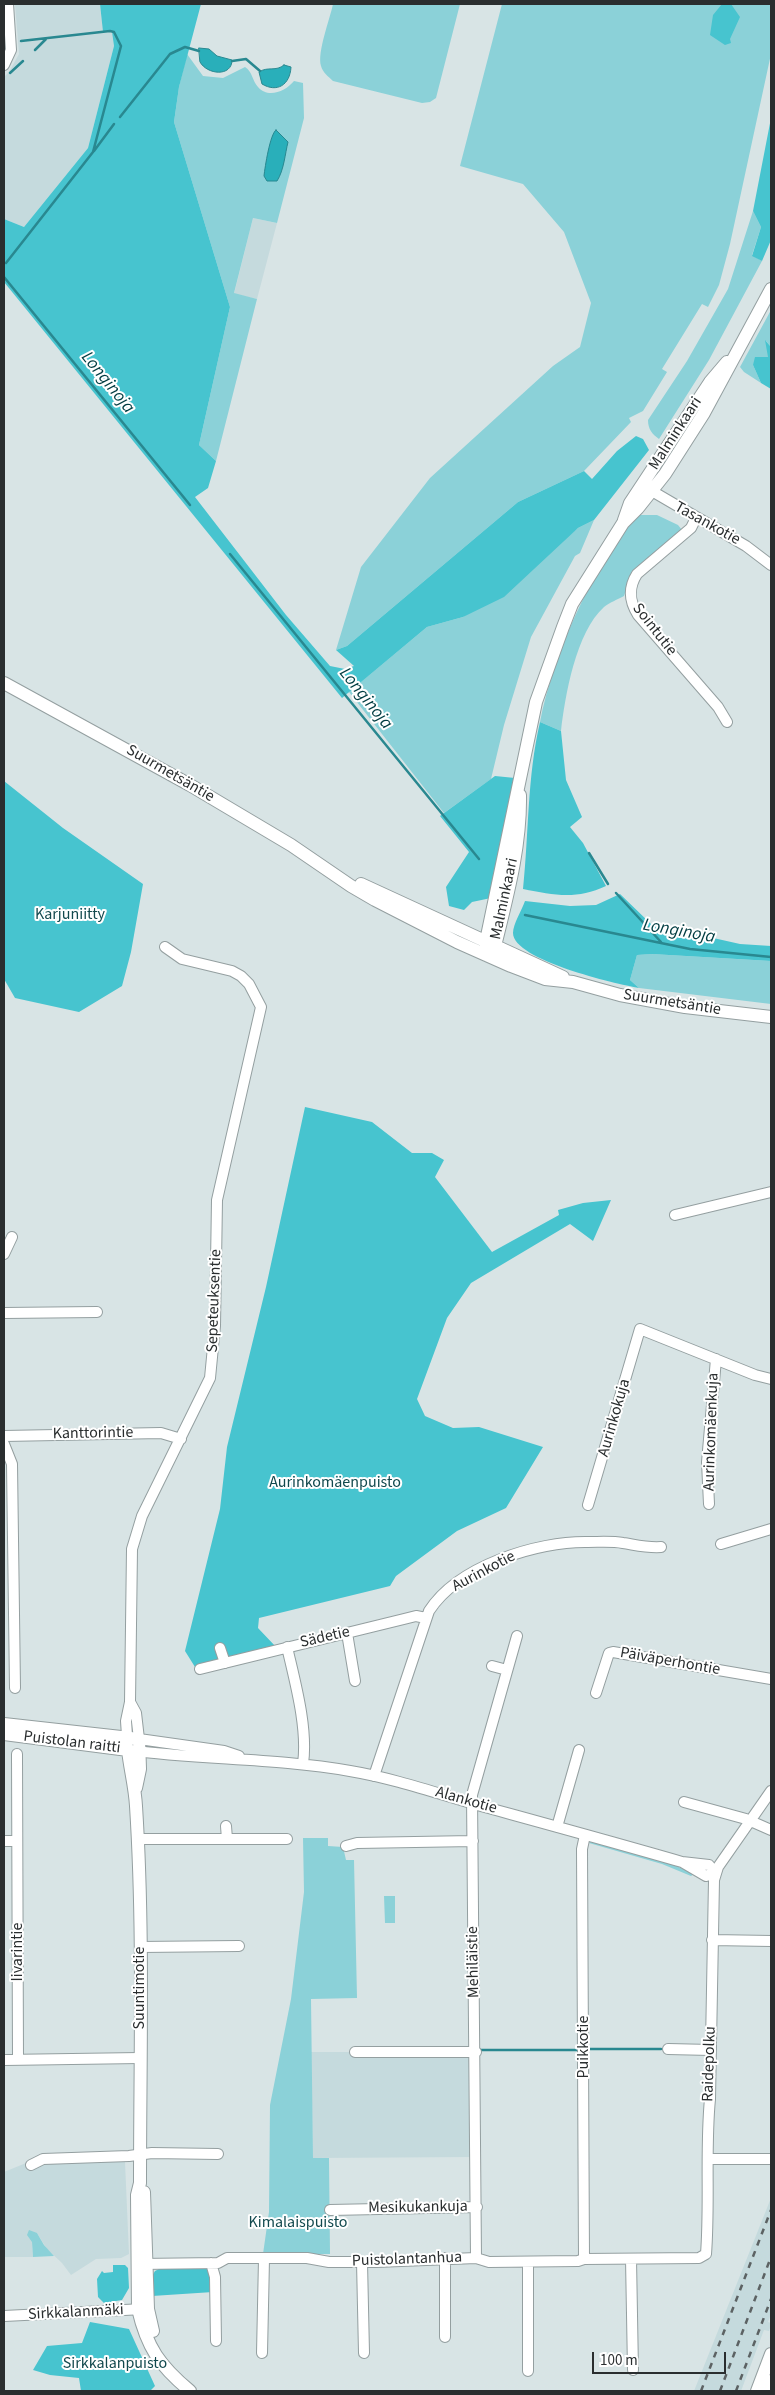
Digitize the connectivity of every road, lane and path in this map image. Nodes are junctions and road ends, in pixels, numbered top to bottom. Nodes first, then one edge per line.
1 (8, 4) edge
2 (4, 65) edge
3 (771, 289) edge
4 (647, 488) junction
5 (696, 518) junction
6 (771, 566) edge
7 (4, 683) edge
8 (727, 722) dead end
9 (165, 947) dead end
10 (489, 948) junction
11 (771, 1017) edge
12 (771, 1192) edge
13 (675, 1215) dead end
14 (12, 1237) dead end
15 (4, 1254) edge
16 (97, 1312) dead end
17 (4, 1313) edge
18 (716, 1359) junction
19 (771, 1378) edge
20 (4, 1436) edge
21 (181, 1440) junction
22 (4, 1444) edge
23 (709, 1504) dead end
24 (588, 1505) dead end
25 (771, 1529) edge
26 (721, 1544) dead end
27 (661, 1547) dead end
28 (9, 1576) edge
29 (426, 1618) junction
30 (347, 1633) junction
31 (517, 1636) dead end
32 (287, 1647) junction
33 (220, 1648) dead end
34 (225, 1663) junction
35 (492, 1666) dead end
36 (200, 1669) dead end
37 (507, 1670) junction
38 (771, 1679) edge
39 (355, 1681) dead end
40 (16, 1688) dead end
41 (596, 1693) dead end
42 (4, 1724) edge
43 (4, 1734) edge
44 (133, 1745) junction
45 (579, 1750) dead end
46 (17, 1754) dead end
47 (303, 1764) junction
48 (374, 1776) junction
49 (771, 1792) edge
50 (684, 1802) dead end
51 (472, 1803) junction
52 (751, 1821) junction
53 (226, 1826) dead end
54 (557, 1827) junction
55 (771, 1830) edge
56 (585, 1835) junction
57 (138, 1839) junction
58 (227, 1839) junction
59 (287, 1839) dead end
60 (4, 1841) edge
61 (17, 1841) junction
62 (473, 1841) junction
63 (346, 1846) dead end
64 (715, 1874) junction
65 (712, 1940) junction
66 (771, 1941) edge
67 (239, 1946) dead end
68 (140, 1947) junction
69 (668, 2048) dead end
70 (711, 2050) junction
71 (355, 2052) dead end
72 (476, 2052) junction
73 (140, 2058) junction
74 (4, 2060) edge
75 (18, 2060) junction
76 (218, 2154) dead end
77 (140, 2155) junction
78 (709, 2159) junction
79 (771, 2159) edge
80 (31, 2165) dead end
81 (477, 2207) junction
82 (330, 2210) dead end
83 (706, 2254) joint
84 (445, 2258) junction
85 (476, 2258) junction
86 (264, 2259) junction
87 (584, 2259) junction
88 (631, 2259) junction
89 (362, 2262) junction
90 (528, 2262) junction
91 (211, 2263) junction
92 (142, 2264) junction
93 (143, 2309) junction
94 (4, 2316) edge
95 (445, 2337) dead end
96 (216, 2341) dead end
97 (262, 2353) dead end
98 (364, 2353) dead end
99 (771, 2354) edge
100 (632, 2370) dead end
101 (528, 2371) dead end
102 (771, 2381) edge
103 (190, 2391) edge
104 (757, 2391) edge
105 (768, 2391) edge

1 - 2 street
3 - 4 main road, Malminkaari
4 - 5 street, Tasankotie
4 - 10 main road, Malminkaari
5 - 6 street, Tasankotie
5 - 8 street, Sointutie
7 - 10 main road, Suurmetsäntie
9 - 21 street, Sepeteuksentie
10 - 11 main road, Suurmetsäntie
12 - 13 street
14 - 15 street
16 - 17 street
18 - 19 street
18 - 23 street, Aurinkomäenkuja
18 - 24 street, Aurinkokuja
20 - 21 street, Kanttorintie
21 - 44 street, Sepeteuksentie
22 - 28 street
25 - 26 street
27 - 29 street, Aurinkotie
28 - 40 street
29 - 30 street, Sädetie
29 - 48 street, Aurinkotie
30 - 32 street, Sädetie
30 - 39 street
31 - 37 street, Mehiläistie
32 - 34 street, Sädetie
32 - 47 street
33 - 34 street
34 - 36 street, Sädetie
35 - 37 street
37 - 51 street, Mehiläistie
38 - 41 street, Päiväperhontie
42 - 44 main road, Puistolan raitti
43 - 44 main road, Puistolan raitti
44 - 47 street, Alankotie
44 - 57 main road, Suuntimotie
45 - 54 street
46 - 61 street, Iivarintie
47 - 48 street, Alankotie
48 - 51 street, Alankotie
49 - 52 street
50 - 52 street
51 - 54 street, Alankotie
51 - 62 street, Mehiläistie
52 - 55 street
52 - 64 street
53 - 58 street
54 - 56 street, Alankotie
56 - 64 street, Alankotie
56 - 87 street, Puikkotie
57 - 58 street
57 - 68 main road, Suuntimotie
58 - 59 street
60 - 61 street
61 - 75 street, Iivarintie
62 - 63 street
62 - 72 street, Mehiläistie
64 - 65 street, Raidepolku
65 - 66 street
65 - 70 street, Raidepolku
67 - 68 street
68 - 73 main road, Suuntimotie
69 - 70 street
70 - 78 street, Raidepolku
71 - 72 street
72 - 81 street, Mehiläistie
73 - 75 street
73 - 77 main road, Suuntimotie
74 - 75 street
76 - 77 street
77 - 80 street
77 - 92 main road, Suuntimotie
78 - 79 street
78 - 83 street, Raidepolku
81 - 82 street, Mesikukankuja
81 - 85 street, Mehiläistie
83 - 88 street, Puistolantanhua
84 - 85 street, Puistolantanhua
84 - 89 street, Puistolantanhua
84 - 95 street
85 - 90 street, Puistolantanhua
86 - 89 street, Puistolantanhua
86 - 91 street, Puistolantanhua
86 - 97 street
87 - 88 street, Puistolantanhua
87 - 90 street, Puistolantanhua
88 - 100 street
89 - 98 street
90 - 101 street
91 - 92 street, Puistolantanhua
91 - 96 street
92 - 93 main road, Suuntimotie
93 - 94 street, Sirkkalanmäki
93 - 103 main road, Suuntimotie
99 - 104 main road
102 - 105 main road

